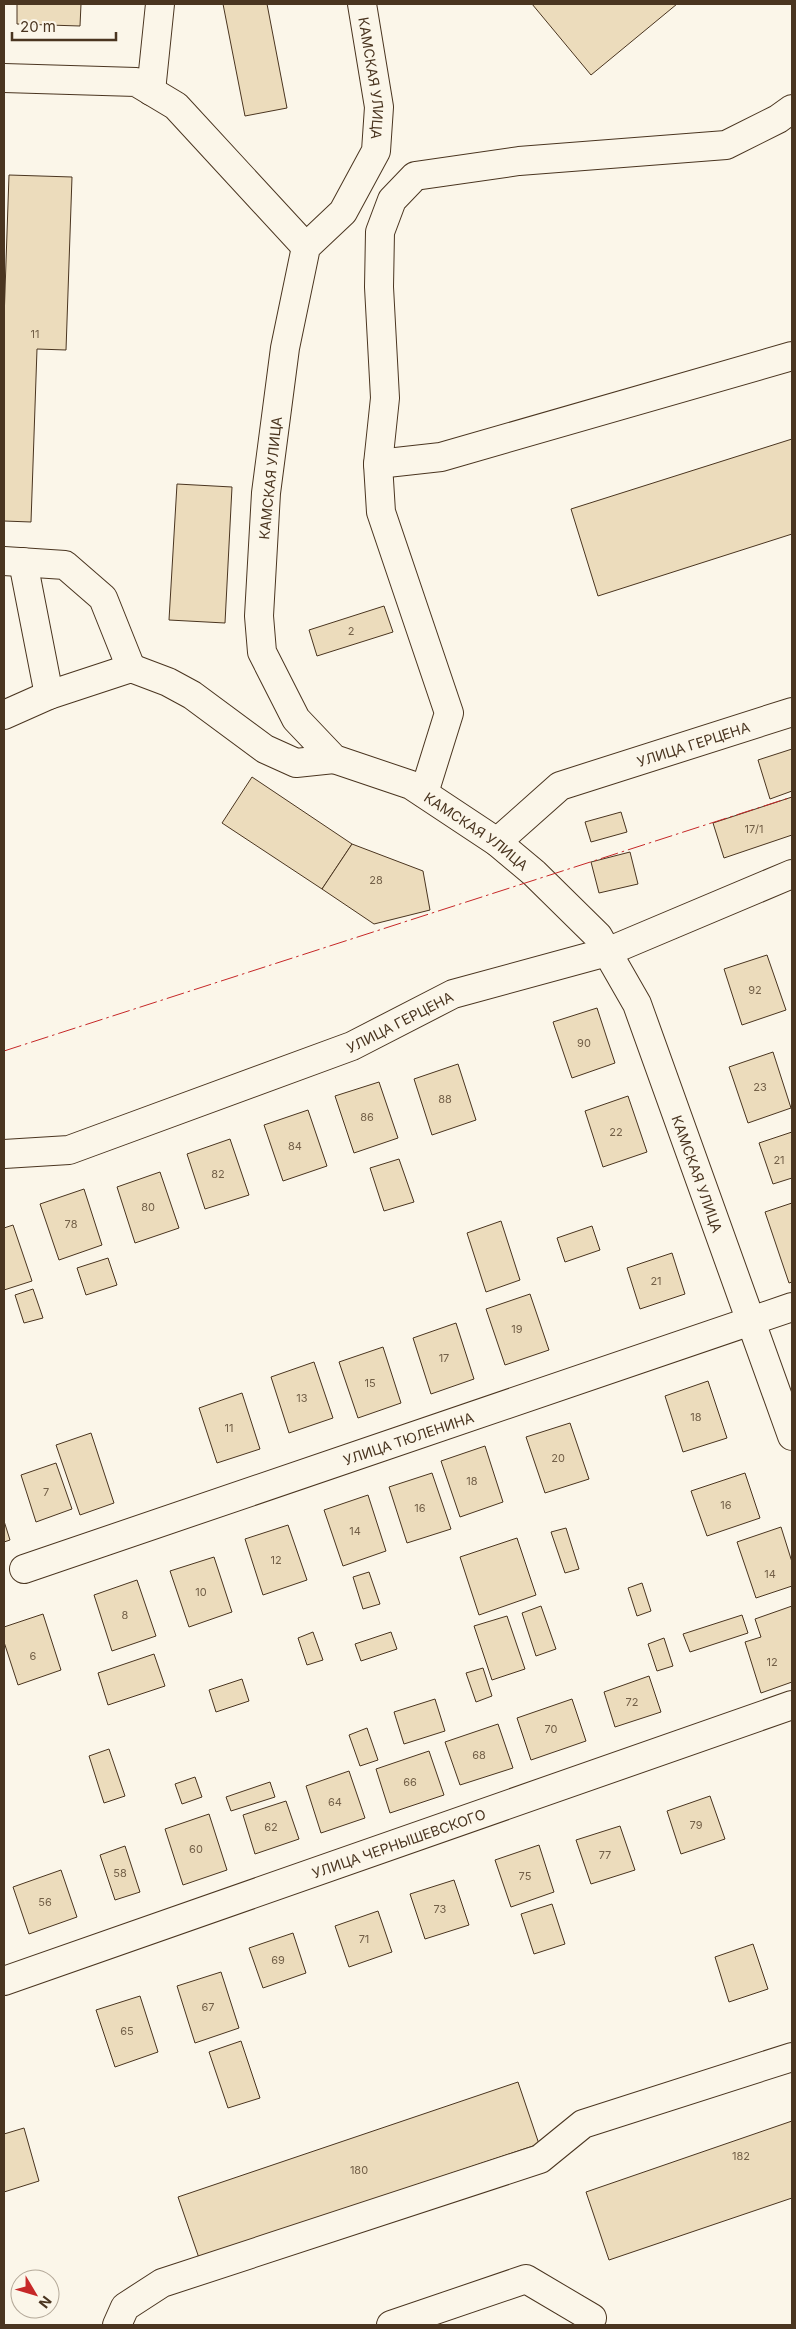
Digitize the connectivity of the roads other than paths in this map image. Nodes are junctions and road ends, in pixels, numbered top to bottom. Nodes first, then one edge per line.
1 (160, 4) edge
2 (362, 4) edge
3 (4, 78) edge
4 (150, 91) junction
5 (792, 109) edge
6 (306, 247) junction
7 (792, 356) edge
8 (378, 464) junction
9 (13, 561) edge
10 (131, 668) junction
11 (49, 695) junction
12 (792, 712) edge
13 (4, 715) edge
14 (334, 759) junction
15 (424, 793) junction
16 (497, 842) junction
17 (792, 874) edge
18 (606, 952) junction
19 (4, 1154) edge
20 (792, 1307) edge
21 (750, 1321) junction
22 (792, 1436) edge
23 (24, 1569) dead end
24 (792, 1705) edge
25 (4, 1981) edge
26 (792, 2056) edge
27 (592, 2318) dead end
28 (117, 2325) edge
29 (391, 2325) edge

1 - 4 street
2 - 6 street, КАМСКАЯ УЛИЦА
3 - 4 street
4 - 6 street
5 - 8 street
6 - 14 street, КАМСКАЯ УЛИЦА
7 - 8 street
8 - 15 street
9 - 10 street
9 - 11 street
10 - 11 street
10 - 14 street
11 - 13 street
12 - 16 street, УЛИЦА ГЕРЦЕНА
14 - 15 street, КАМСКАЯ УЛИЦА
15 - 16 street, КАМСКАЯ УЛИЦА
16 - 18 street, КАМСКАЯ УЛИЦА
17 - 18 street, УЛИЦА ГЕРЦЕНА
18 - 19 street, УЛИЦА ГЕРЦЕНА
18 - 21 street, КАМСКАЯ УЛИЦА
20 - 21 street, УЛИЦА ТЮЛЕНИНА
21 - 22 street, КАМСКАЯ УЛИЦА
21 - 23 street, УЛИЦА ТЮЛЕНИНА
24 - 25 street, УЛИЦА ЧЕРНЫШЕВСКОГО
26 - 28 street
27 - 29 street

